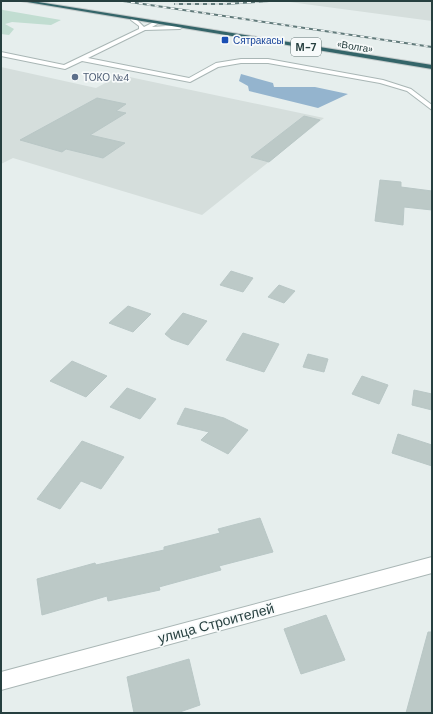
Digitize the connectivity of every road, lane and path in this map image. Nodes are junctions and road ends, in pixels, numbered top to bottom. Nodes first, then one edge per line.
1 (23, 1) edge
2 (133, 19) junction
3 (156, 23) junction
4 (180, 27) junction
5 (141, 30) junction
6 (1, 54) edge
7 (82, 60) junction
8 (432, 67) edge
9 (432, 108) edge
10 (432, 566) edge
11 (1, 680) edge

1 - 2 highway, «Волга»
2 - 3 highway, «Волга»
2 - 5 street
3 - 4 highway, «Волга»
3 - 5 street
4 - 5 street
4 - 8 highway, «Волга» / М-7
5 - 7 street
6 - 7 street
7 - 9 street
10 - 11 street, улица Строителей

